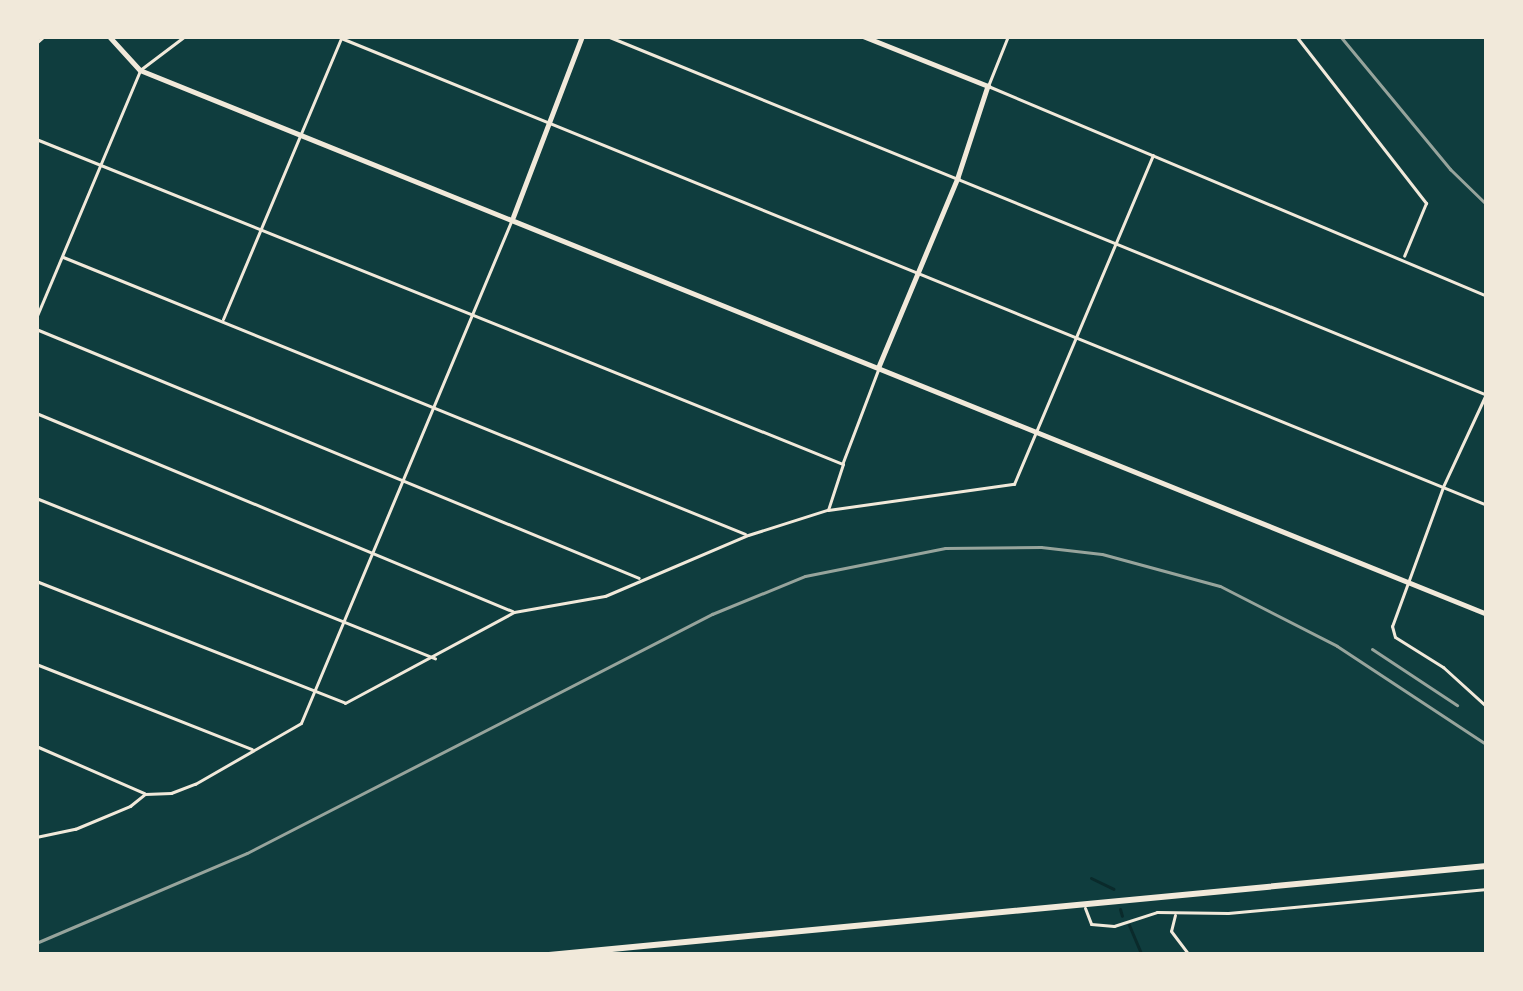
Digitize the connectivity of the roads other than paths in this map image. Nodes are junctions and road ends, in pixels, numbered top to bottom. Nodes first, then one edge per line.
1 (44, 36) edge
2 (109, 36) edge
3 (185, 36) edge
4 (582, 36) edge
5 (608, 36) edge
6 (863, 36) edge
7 (1009, 36) edge
8 (1296, 36) edge
9 (341, 37) edge
10 (36, 43) edge
11 (140, 70) junction
12 (988, 86) junction
13 (548, 122) junction
14 (300, 131) junction
15 (36, 139) edge
16 (1153, 155) junction
17 (99, 166) junction
18 (958, 178) junction
19 (513, 218) junction
20 (261, 231) junction
21 (1120, 244) junction
22 (63, 257) junction
23 (1403, 258) junction
24 (917, 273) junction
25 (1487, 296) edge
26 (473, 313) junction
27 (36, 318) edge
28 (222, 321) junction
29 (36, 329) edge
30 (1080, 336) junction
31 (879, 367) junction
32 (1487, 394) edge
33 (433, 406) junction
34 (36, 413) edge
35 (1039, 431) junction
36 (842, 464) junction
37 (404, 481) junction
38 (1443, 487) junction
39 (36, 498) edge
40 (1487, 505) edge
41 (828, 509) junction
42 (748, 535) junction
43 (376, 551) junction
44 (639, 579) junction
45 (36, 581) edge
46 (1406, 581) junction
47 (514, 612) junction
48 (1487, 614) edge
49 (346, 622) junction
50 (436, 658) junction
51 (36, 664) edge
52 (317, 692) junction
53 (1487, 707) edge
54 (36, 746) edge
55 (254, 749) junction
56 (146, 794) junction
57 (36, 837) edge
58 (1487, 866) edge
59 (1487, 890) edge
60 (1084, 904) junction
61 (1177, 914) junction
62 (549, 955) edge
63 (1189, 955) edge

1 - 10 street
2 - 11 street
3 - 11 street
4 - 13 street
5 - 18 street
6 - 12 street
7 - 12 street
8 - 23 street
9 - 13 street
9 - 14 street
11 - 14 street
11 - 17 street
12 - 16 street
12 - 18 street
13 - 19 street
13 - 24 street
14 - 19 street
14 - 20 street
15 - 17 street
16 - 21 street
16 - 23 street
17 - 20 street
17 - 22 street
18 - 21 street
18 - 24 street
19 - 26 street
19 - 31 street
20 - 26 street
20 - 28 street
21 - 30 street
21 - 32 street
22 - 27 street
22 - 28 street
23 - 25 street
24 - 30 street
24 - 31 street
26 - 33 street
26 - 36 street
28 - 33 street
29 - 37 street
30 - 35 street
30 - 38 street
31 - 35 street
31 - 36 street
32 - 38 street
33 - 37 street
33 - 42 street
34 - 43 street
35 - 41 street
35 - 46 street
36 - 41 street
37 - 43 street
37 - 44 street
38 - 40 street
38 - 46 street
39 - 49 street
41 - 42 street
42 - 44 street
43 - 47 street
43 - 49 street
44 - 47 street
45 - 52 street
46 - 48 street
46 - 53 street
47 - 50 street
49 - 50 street
49 - 52 street
50 - 52 street
51 - 55 street
52 - 55 street
54 - 56 street
55 - 56 street
56 - 57 street
58 - 60 main road
59 - 61 street
60 - 61 street
60 - 62 main road
61 - 63 street

